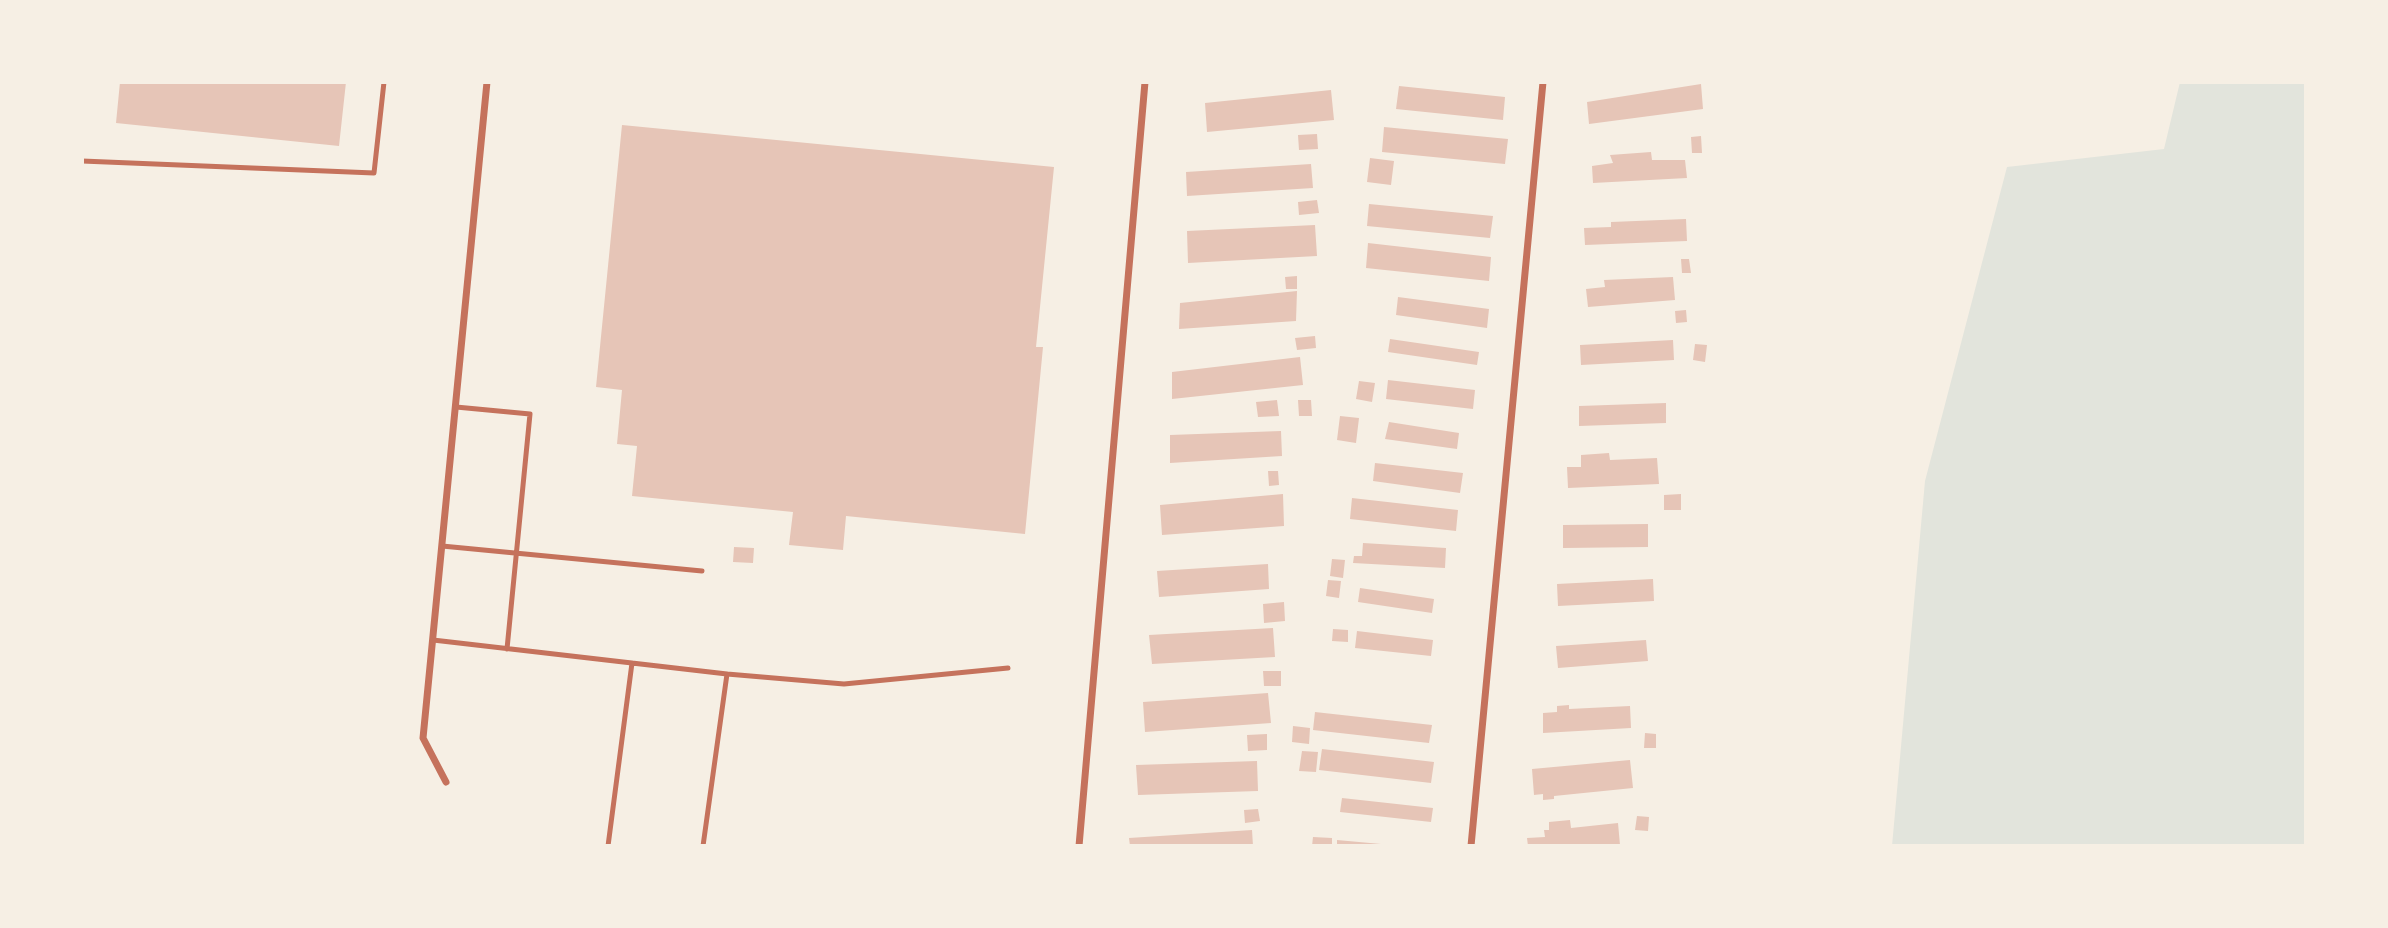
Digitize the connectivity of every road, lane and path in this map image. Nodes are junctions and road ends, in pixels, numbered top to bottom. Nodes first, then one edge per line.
1 (384, 82) edge
2 (487, 82) edge
3 (1145, 82) edge
4 (1543, 82) edge
5 (82, 161) edge
6 (456, 407) junction
7 (442, 546) junction
8 (516, 554) junction
9 (702, 572) dead end
10 (433, 640) junction
11 (507, 649) junction
12 (632, 663) junction
13 (1008, 668) dead end
14 (727, 674) junction
15 (446, 782) dead end
16 (608, 846) edge
17 (703, 846) edge
18 (1079, 846) edge
19 (1471, 846) edge

1 - 5 lane
2 - 6 street
3 - 18 street
4 - 19 street
6 - 7 street
6 - 8 lane
7 - 8 lane
7 - 10 street
8 - 9 lane
8 - 11 lane
10 - 11 lane
10 - 15 street
11 - 12 lane
12 - 14 lane
12 - 16 lane
13 - 14 lane
14 - 17 lane

